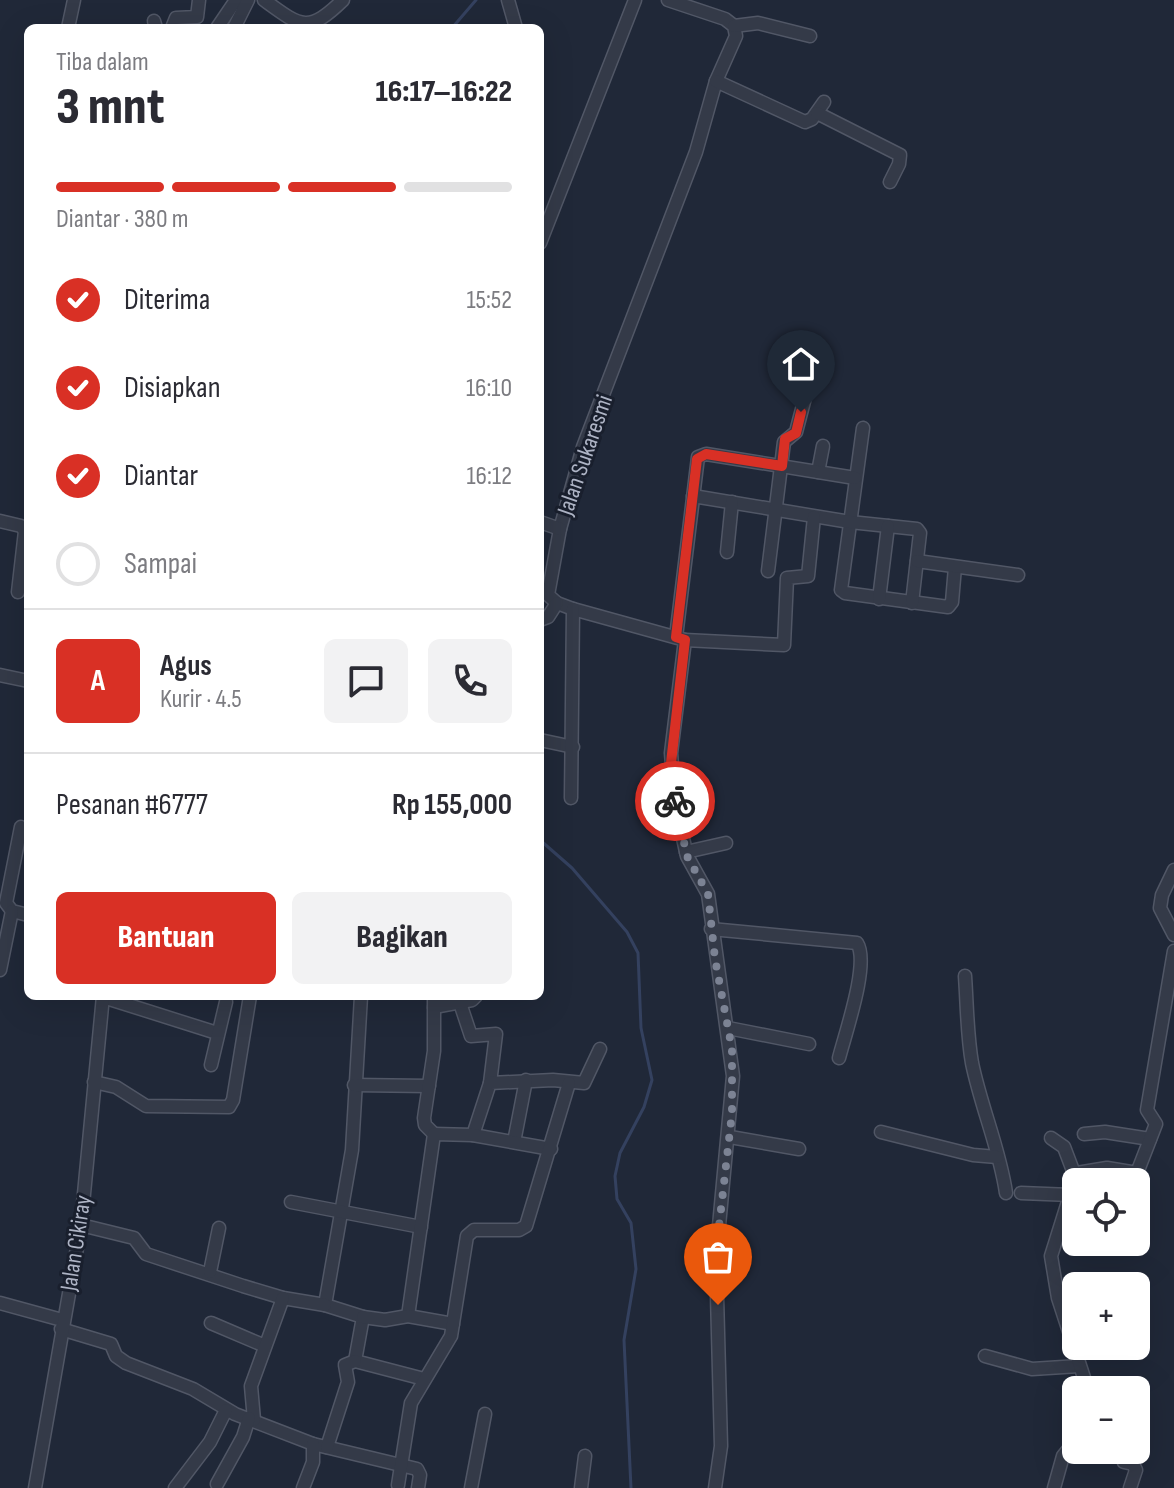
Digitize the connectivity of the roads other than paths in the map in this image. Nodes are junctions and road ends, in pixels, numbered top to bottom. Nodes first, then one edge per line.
1 (74, 0) edge
2 (199, 0) edge
3 (264, 0) edge
4 (343, 0) edge
5 (635, 0) edge
6 (668, 0) edge
7 (247, 2) edge
8 (509, 4) edge
9 (69, 24) edge
10 (174, 24) edge
11 (220, 24) edge
12 (236, 24) edge
13 (304, 24) edge
14 (310, 24) edge
15 (515, 24) edge
16 (734, 26) junction
17 (810, 36) dead end
18 (716, 81) junction
19 (890, 182) dead end
20 (544, 233) edge
21 (806, 394) dead end
22 (863, 428) dead end
23 (823, 446) dead end
24 (782, 466) junction
25 (818, 472) junction
26 (855, 478) junction
27 (693, 496) junction
28 (732, 502) junction
29 (774, 509) junction
30 (814, 517) junction
31 (0, 521) edge
32 (850, 522) junction
33 (544, 523) edge
34 (888, 526) junction
35 (560, 529) junction
36 (24, 530) edge
37 (24, 540) edge
38 (727, 552) dead end
39 (917, 561) junction
40 (955, 567) junction
41 (546, 571) edge
42 (768, 571) dead end
43 (1018, 575) dead end
44 (18, 592) dead end
45 (879, 599) junction
46 (557, 603) junction
47 (912, 603) junction
48 (573, 609) junction
49 (544, 618) edge
50 (681, 638) junction
51 (0, 675) edge
52 (24, 680) edge
53 (544, 741) edge
54 (573, 747) junction
55 (571, 798) dead end
56 (21, 827) dead end
57 (726, 843) dead end
58 (686, 852) junction
59 (1174, 870) edge
60 (12, 911) junction
61 (24, 914) edge
62 (711, 929) junction
63 (1174, 935) edge
64 (1174, 951) edge
65 (0, 970) edge
66 (965, 976) dead end
67 (103, 1000) edge
68 (115, 1000) edge
69 (249, 1000) edge
70 (361, 1000) edge
71 (467, 1000) edge
72 (434, 1001) edge
73 (226, 1002) dead end
74 (460, 1003) junction
75 (728, 1028) junction
76 (217, 1033) junction
77 (809, 1044) dead end
78 (600, 1049) dead end
79 (839, 1058) dead end
80 (211, 1065) dead end
81 (526, 1080) junction
82 (94, 1082) junction
83 (490, 1083) junction
84 (569, 1083) junction
85 (354, 1085) junction
86 (429, 1086) junction
87 (881, 1132) dead end
88 (434, 1134) junction
89 (1084, 1134) dead end
90 (473, 1135) junction
91 (730, 1137) junction
92 (1051, 1138) dead end
93 (1150, 1139) junction
94 (514, 1142) junction
95 (551, 1149) junction
96 (799, 1149) dead end
97 (997, 1157) junction
98 (1072, 1168) edge
99 (1140, 1168) edge
100 (1006, 1193) dead end
101 (1021, 1193) dead end
102 (1062, 1195) edge
103 (291, 1202) dead end
104 (340, 1210) junction
105 (1062, 1222) edge
106 (81, 1225) junction
107 (421, 1227) junction
108 (219, 1228) dead end
109 (210, 1272) junction
110 (283, 1298) junction
111 (0, 1303) edge
112 (325, 1305) junction
113 (408, 1316) junction
114 (363, 1317) junction
115 (211, 1323) dead end
116 (453, 1324) junction
117 (61, 1325) junction
118 (265, 1346) junction
119 (985, 1356) dead end
120 (355, 1361) junction
121 (1079, 1366) junction
122 (1083, 1376) edge
123 (424, 1379) junction
124 (226, 1410) junction
125 (485, 1414) dead end
126 (251, 1419) junction
127 (320, 1446) junction
128 (585, 1456) dead end
129 (1062, 1460) edge
130 (1133, 1464) edge
131 (402, 1466) junction
132 (217, 1484) dead end
133 (398, 1485) dead end
134 (35, 1488) edge
135 (175, 1488) edge
136 (303, 1488) edge
137 (418, 1488) edge
138 (471, 1488) edge
139 (581, 1488) edge
140 (715, 1488) edge
141 (1054, 1488) edge
142 (1130, 1488) edge

1 - 9 street
2 - 10 street
3 - 13 street
4 - 14 street
5 - 20 street
6 - 16 street
7 - 11 street
7 - 12 street
8 - 15 street
16 - 17 street
16 - 18 street, Jalan Sukaresmi
18 - 19 street
18 - 35 street, Jalan Sukaresmi
21 - 24 street
22 - 26 street
23 - 25 street
24 - 25 street
24 - 27 street
24 - 29 street
25 - 26 street
26 - 32 street
27 - 28 street
27 - 50 street
28 - 29 street
28 - 38 street
29 - 30 street
29 - 42 street
30 - 32 street
30 - 50 street
31 - 36 street
32 - 34 street
32 - 45 street
33 - 35 street
34 - 39 street
34 - 45 street
35 - 41 street, Jalan Sukaresmi
37 - 44 street
39 - 40 street
39 - 47 street
40 - 43 street
40 - 47 street
41 - 46 street, Jalan Sukaresmi
45 - 47 street
46 - 48 street
46 - 49 street
48 - 50 street
48 - 54 street
50 - 58 street
51 - 52 street
53 - 54 street
54 - 55 street
56 - 60 street
57 - 58 street
58 - 62 street
59 - 63 street
60 - 61 street
60 - 65 street
62 - 75 street
62 - 79 street
64 - 93 street
66 - 97 street
67 - 82 street, Jalan Cikiray
68 - 76 street
69 - 82 street
70 - 85 street
71 - 74 street
72 - 74 street
72 - 86 street
73 - 76 street
74 - 83 street
75 - 77 street
75 - 91 street
76 - 80 street
78 - 84 street
81 - 83 street
81 - 84 street
81 - 94 street
82 - 106 street, Jalan Cikiray
83 - 90 street
84 - 95 street
85 - 86 street
85 - 104 street
86 - 88 street
87 - 97 street
88 - 90 street
88 - 107 street
89 - 93 street
90 - 94 street
91 - 96 street
91 - 140 street
92 - 98 street
93 - 99 street
94 - 95 street
95 - 116 street
97 - 100 street
101 - 102 street
103 - 104 street
104 - 107 street
104 - 112 street
105 - 121 street
106 - 109 street
106 - 117 street, Jalan Cikiray
107 - 113 street
108 - 109 street
109 - 110 street
110 - 112 street
110 - 118 street
111 - 117 street
112 - 114 street
113 - 114 street
113 - 116 street
114 - 120 street
115 - 118 street
116 - 123 street
117 - 124 street
117 - 134 street, Jalan Cikiray
118 - 126 street
119 - 121 street
120 - 123 street
120 - 127 street
121 - 122 street
123 - 131 street
124 - 126 street
124 - 135 street
125 - 138 street
126 - 127 street
126 - 132 street
127 - 131 street
127 - 136 street
128 - 139 street
129 - 141 street
130 - 142 street
131 - 133 street
131 - 137 street

